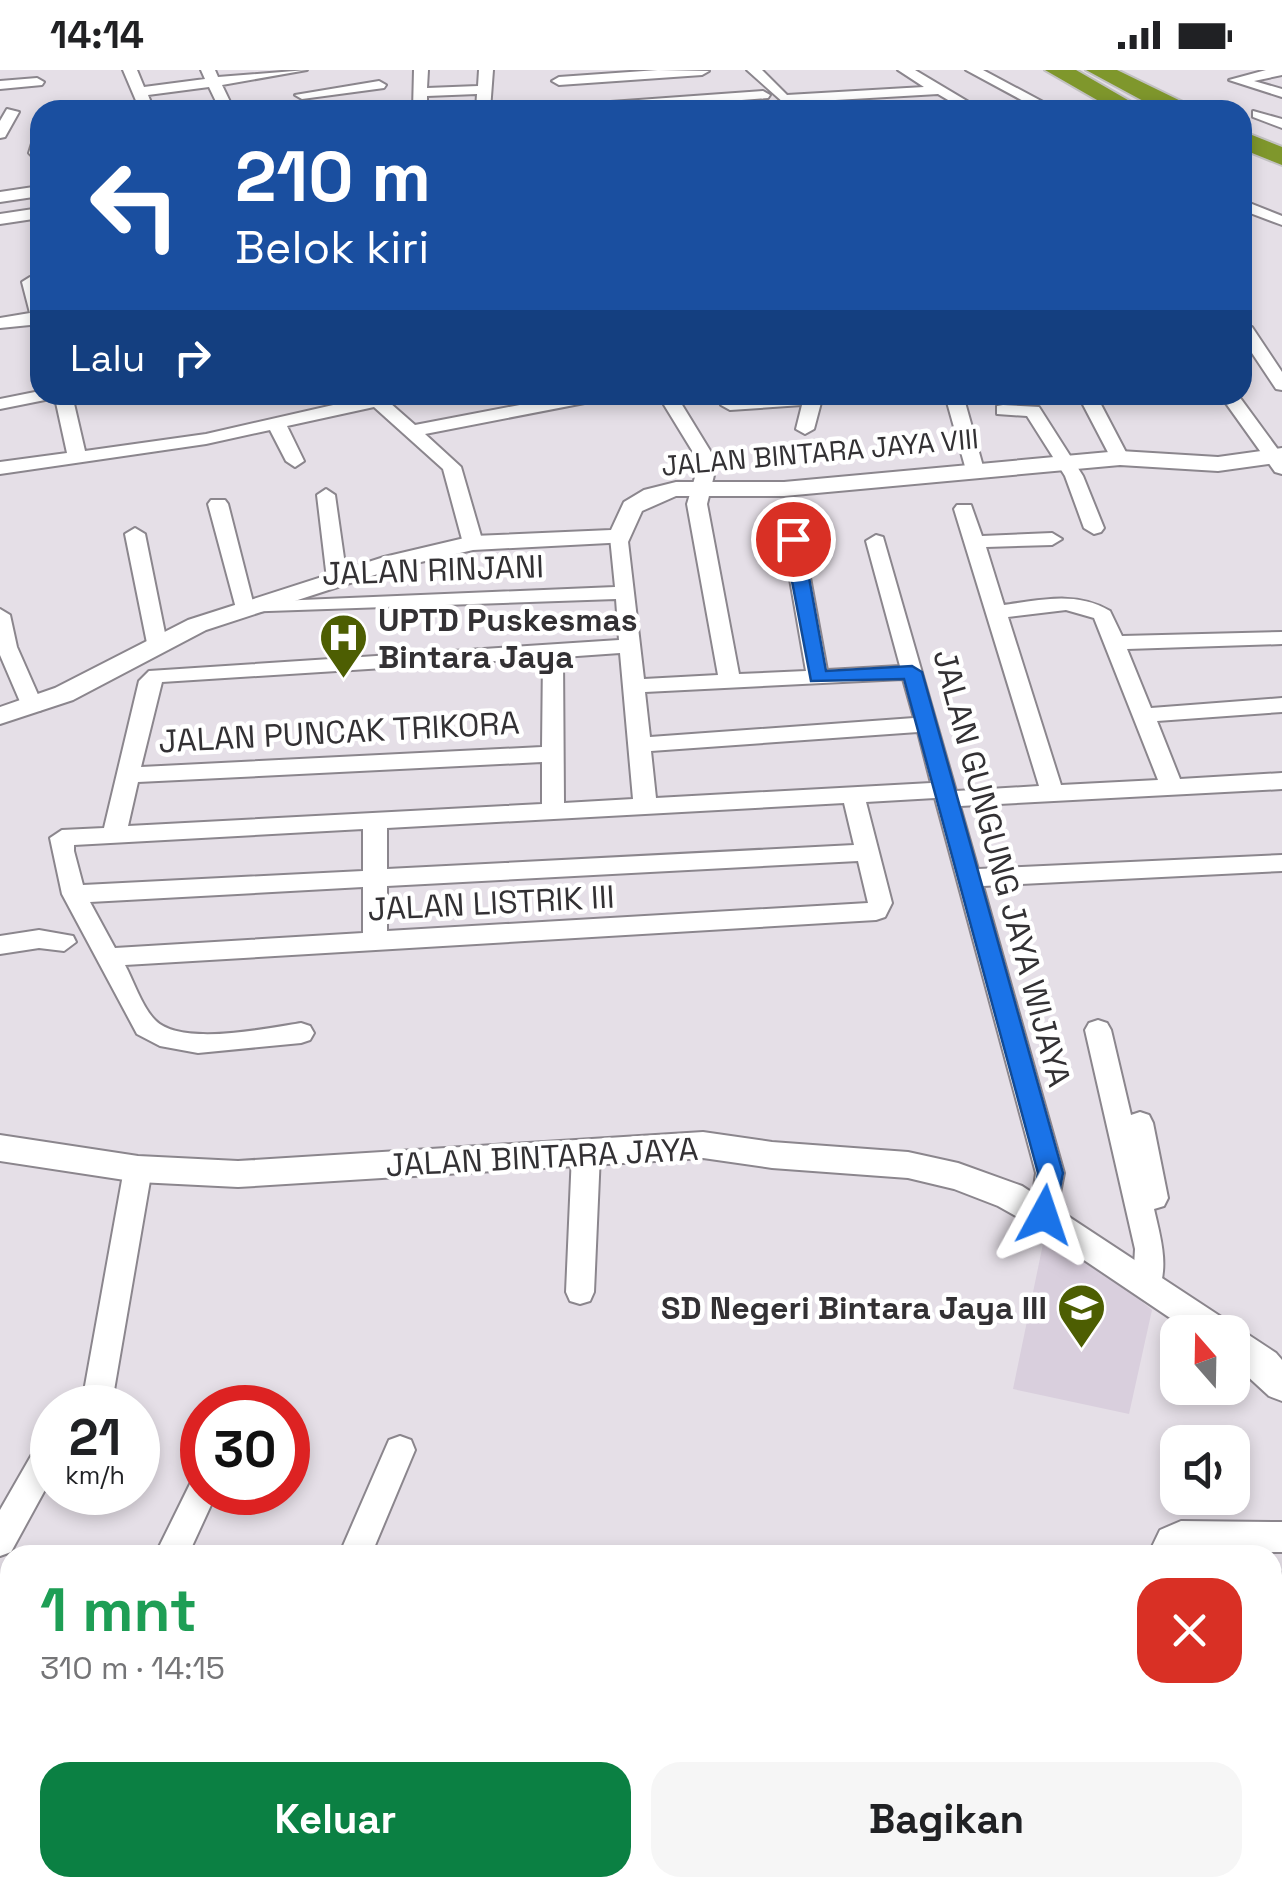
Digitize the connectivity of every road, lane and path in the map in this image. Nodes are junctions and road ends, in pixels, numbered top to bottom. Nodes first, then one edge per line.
1 (130, 70) edge
2 (292, 70) edge
3 (420, 70) edge
4 (486, 70) edge
5 (776, 70) edge
6 (905, 70) edge
7 (973, 70) edge
8 (1057, 70) edge
9 (1098, 70) edge
10 (754, 71) edge
11 (1282, 71) edge
12 (662, 72) edge
13 (702, 72) edge
14 (211, 76) edge
15 (555, 76) edge
16 (37, 82) dead end
17 (0, 84) edge
18 (379, 85) dead end
19 (483, 90) junction
20 (940, 90) junction
21 (140, 92) junction
22 (420, 92) junction
23 (1282, 92) edge
24 (763, 95) dead end
25 (302, 96) junction
26 (143, 100) edge
27 (222, 100) edge
28 (305, 100) edge
29 (420, 100) edge
30 (484, 100) edge
31 (575, 100) edge
32 (699, 100) edge
33 (957, 100) edge
34 (1032, 100) edge
35 (1116, 100) edge
36 (1160, 100) edge
37 (12, 112) dead end
38 (1258, 114) dead end
39 (1282, 124) edge
40 (0, 134) edge
41 (1252, 144) edge
42 (1282, 157) edge
43 (1252, 165) edge
44 (1282, 178) edge
45 (30, 192) edge
46 (0, 197) edge
47 (1252, 209) edge
48 (30, 214) edge
49 (0, 219) edge
50 (1252, 219) edge
51 (1281, 222) edge
52 (30, 318) edge
53 (0, 323) edge
54 (1252, 340) edge
55 (1282, 385) edge
56 (30, 398) edge
57 (0, 404) edge
58 (65, 405) edge
59 (345, 405) edge
60 (381, 405) edge
61 (548, 405) edge
62 (673, 405) edge
63 (811, 405) edge
64 (957, 405) edge
65 (1093, 405) edge
66 (1237, 405) edge
67 (1004, 410) dead end
68 (278, 425) junction
69 (805, 429) dead end
70 (411, 431) junction
71 (77, 457) junction
72 (1120, 458) junction
73 (1279, 460) edge
74 (295, 461) dead end
75 (1066, 463) junction
76 (0, 468) edge
77 (975, 470) junction
78 (699, 490) junction
79 (326, 495) dead end
80 (218, 504) dead end
81 (964, 509) dead end
82 (1094, 528) dead end
83 (135, 534) dead end
84 (620, 538) junction
85 (1052, 538) dead end
86 (793, 539) dead end
87 (876, 541) dead end
88 (977, 542) junction
89 (473, 543) junction
90 (337, 579) junction
91 (625, 594) junction
92 (244, 608) junction
93 (996, 612) junction
94 (0, 615) edge
95 (1282, 638) edge
96 (157, 643) junction
97 (1117, 644) junction
98 (630, 646) junction
99 (553, 650) junction
100 (124, 662) junction
101 (912, 672) junction
102 (818, 677) junction
103 (152, 678) junction
104 (730, 681) junction
105 (634, 686) junction
106 (32, 706) junction
107 (1282, 706) edge
108 (1146, 715) junction
109 (0, 716) edge
110 (926, 724) junction
111 (640, 745) junction
112 (552, 754) junction
113 (130, 775) junction
114 (1282, 780) edge
115 (1172, 786) junction
116 (1052, 791) junction
117 (852, 794) junction
118 (946, 794) junction
119 (646, 805) junction
120 (552, 810) junction
121 (376, 819) junction
122 (116, 832) junction
123 (865, 853) junction
124 (1282, 863) edge
125 (378, 878) junction
126 (969, 878) junction
127 (74, 894) junction
128 (64, 942) dead end
129 (375, 942) junction
130 (0, 945) edge
131 (109, 957) junction
132 (1098, 1030) dead end
133 (301, 1033) dead end
134 (1140, 1123) dead end
135 (0, 1148) edge
136 (586, 1154) junction
137 (138, 1169) junction
138 (1044, 1215) junction
139 (1156, 1249) junction
140 (1157, 1291) junction
141 (580, 1292) dead end
142 (1193, 1315) edge
143 (1250, 1355) edge
144 (100, 1385) edge
145 (1282, 1385) edge
146 (400, 1450) dead end
147 (30, 1487) edge
148 (191, 1515) edge
149 (1282, 1536) edge
150 (0, 1541) edge
151 (176, 1545) edge
152 (359, 1545) edge
153 (1169, 1545) edge

1 - 21 street
2 - 14 street
2 - 25 street
3 - 22 street
4 - 19 street
5 - 10 street
6 - 20 street
7 - 34 street
8 - 35 highway
9 - 36 highway
10 - 20 street
11 - 23 street
12 - 13 street
12 - 15 street
14 - 21 street
14 - 27 street
15 - 31 street
16 - 17 street
18 - 25 street
19 - 22 street
19 - 30 street
20 - 33 street
21 - 26 street
22 - 29 street
24 - 32 street
25 - 28 street
37 - 40 street
38 - 39 street
41 - 42 highway
43 - 44 highway
45 - 46 street
47 - 51 street
48 - 49 street
50 - 51 street
52 - 53 street
54 - 55 street
56 - 57 street
58 - 71 street
59 - 68 street
60 - 70 street
61 - 70 street
62 - 78 street
63 - 69 street
64 - 77 street
65 - 72 street
66 - 73 street
67 - 75 street
68 - 71 street
68 - 74 street
70 - 89 street
71 - 76 street
72 - 73 street, JALAN BINTARA JAYA VIII
72 - 75 street, JALAN BINTARA JAYA VIII
75 - 77 street, JALAN BINTARA JAYA VIII
75 - 82 street
77 - 78 street, JALAN BINTARA JAYA VIII
78 - 84 street, JALAN BINTARA JAYA VIII
78 - 104 street
79 - 90 street
80 - 92 street
81 - 88 street
83 - 96 street
84 - 89 street
84 - 91 street
85 - 88 street
86 - 102 street
87 - 101 street, JALAN GUNGUNG JAYA WIJAYA
88 - 93 street
89 - 90 street
90 - 92 street
91 - 92 street, JALAN RINJANI
91 - 98 street
92 - 96 street
93 - 97 street
93 - 116 street
94 - 106 street
95 - 97 street
96 - 100 street
97 - 108 street
98 - 99 street
98 - 105 street
99 - 103 street
99 - 112 street
100 - 103 street
100 - 106 street
101 - 102 street
101 - 110 street, JALAN GUNGUNG JAYA WIJAYA
102 - 104 street
103 - 113 street
104 - 105 street
105 - 111 street
106 - 109 street
107 - 108 street
108 - 115 street
110 - 111 street
110 - 118 street, JALAN GUNGUNG JAYA WIJAYA
111 - 119 street
112 - 113 street, JALAN PUNCAK TRIKORA
112 - 120 street
113 - 122 street
114 - 115 street
115 - 116 street
116 - 118 street
117 - 118 street
117 - 119 street
117 - 123 street
118 - 126 street, JALAN GUNGUNG JAYA WIJAYA
119 - 120 street
120 - 121 street
121 - 122 street
121 - 125 street
122 - 127 street
123 - 125 street
123 - 129 street, JALAN LISTRIK III
124 - 126 street
125 - 127 street
125 - 129 street
126 - 138 street, JALAN GUNGUNG JAYA WIJAYA
127 - 131 street
128 - 130 street
129 - 131 street, JALAN LISTRIK III
131 - 133 street
132 - 139 street
134 - 139 street
135 - 137 street, JALAN BINTARA JAYA
136 - 137 street, JALAN BINTARA JAYA
136 - 138 street, JALAN BINTARA JAYA
136 - 141 street
137 - 144 street
138 - 140 street, JALAN BINTARA JAYA
139 - 140 street
140 - 142 street, JALAN BINTARA JAYA
143 - 145 street
146 - 152 street
147 - 150 street
148 - 151 street
149 - 153 street

